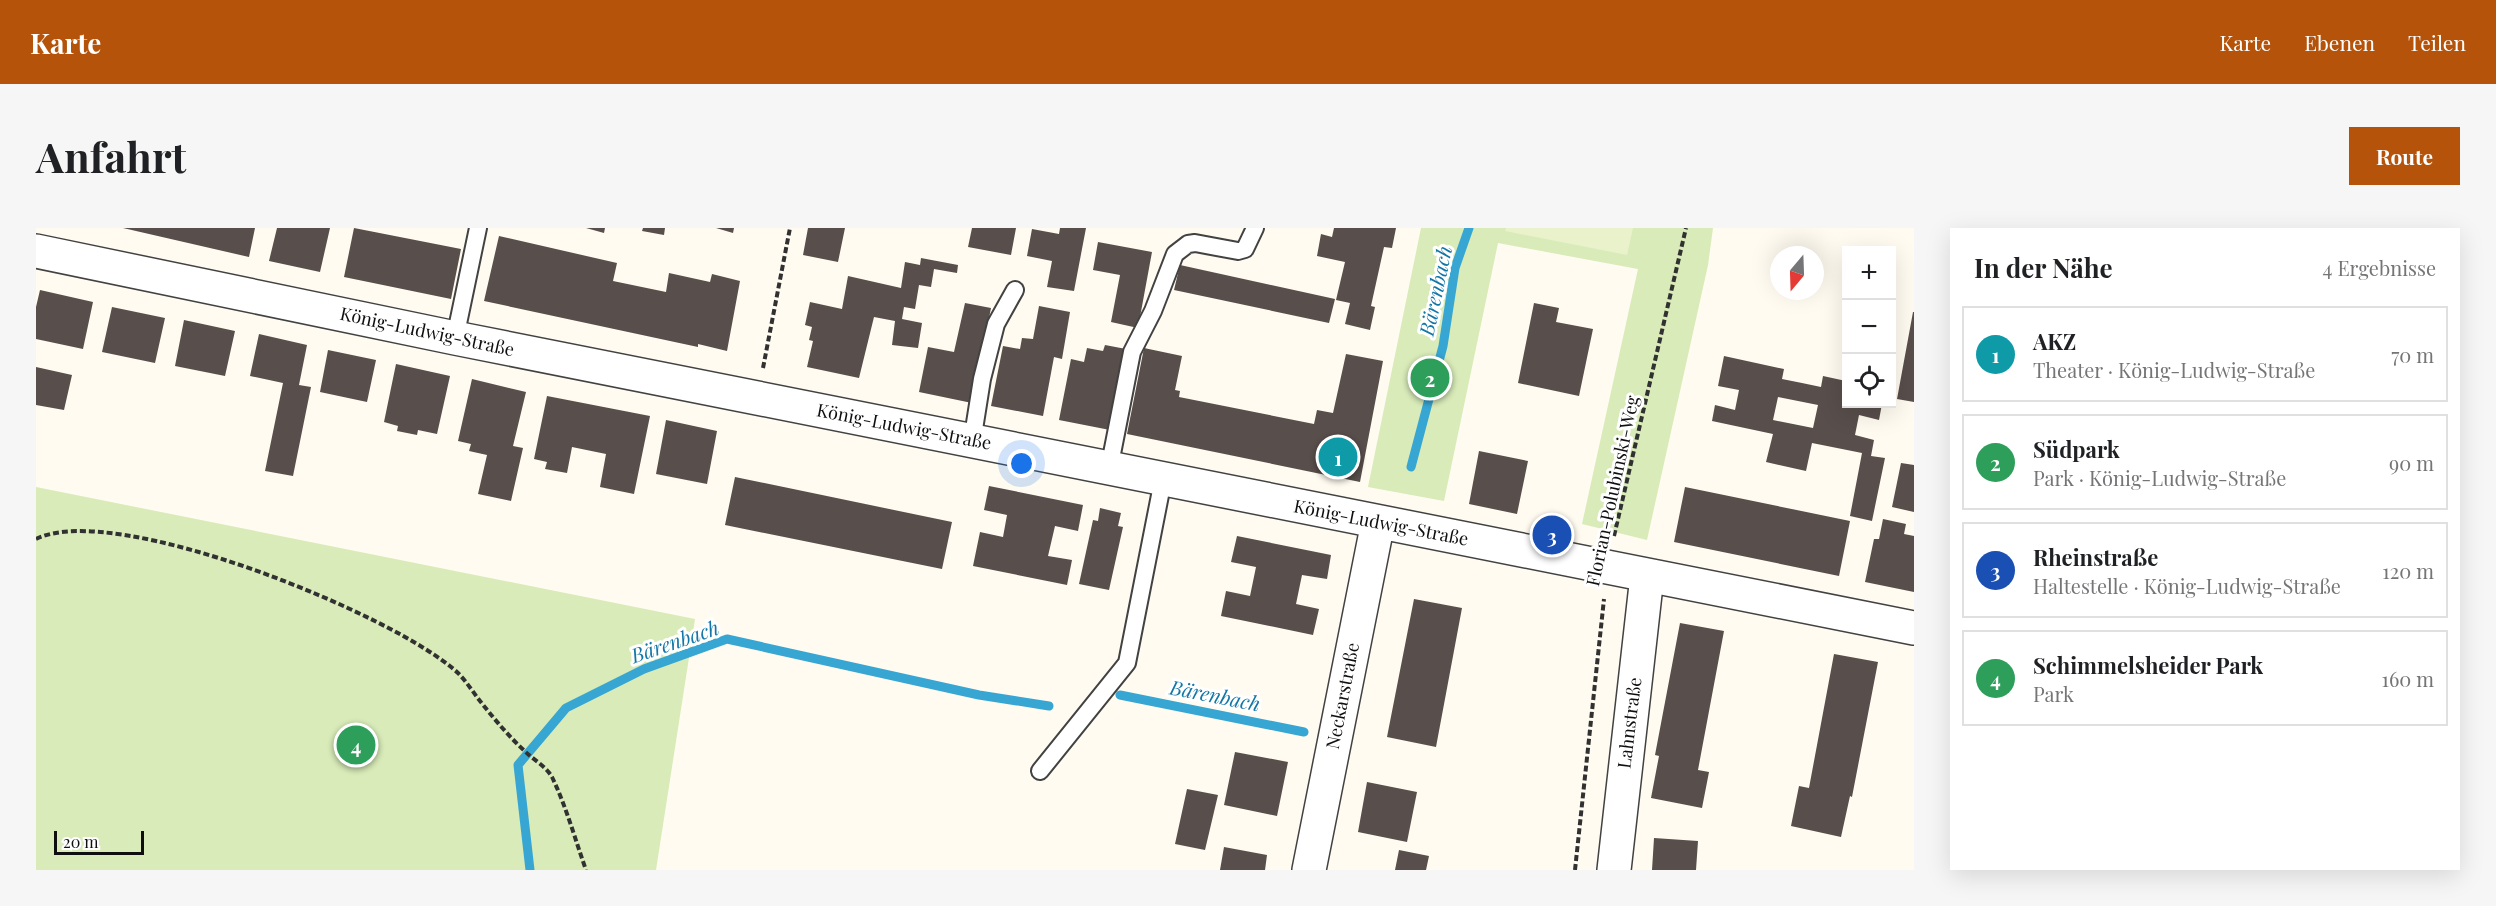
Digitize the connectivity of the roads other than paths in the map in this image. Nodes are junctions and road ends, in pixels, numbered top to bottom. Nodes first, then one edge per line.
1 (39, 228) edge
2 (478, 228) edge
3 (1255, 228) edge
4 (36, 241) edge
5 (36, 251) edge
6 (1015, 290) dead end
7 (454, 338) junction
8 (972, 442) junction
9 (1109, 469) junction
10 (1163, 480) junction
11 (1377, 522) junction
12 (1647, 576) junction
13 (1914, 628) edge
14 (1040, 771) dead end
15 (1309, 870) edge
16 (1614, 870) edge

1 - 4 street
2 - 7 lane
3 - 9 lane
5 - 7 street, König-Ludwig-Straße
6 - 8 lane
7 - 8 street, König-Ludwig-Straße
8 - 9 street, König-Ludwig-Straße
9 - 10 street, König-Ludwig-Straße
10 - 11 street, König-Ludwig-Straße
10 - 14 lane
11 - 12 street, König-Ludwig-Straße
11 - 15 street, Neckarstraße
12 - 13 street, König-Ludwig-Straße
12 - 16 street, Lahnstraße

